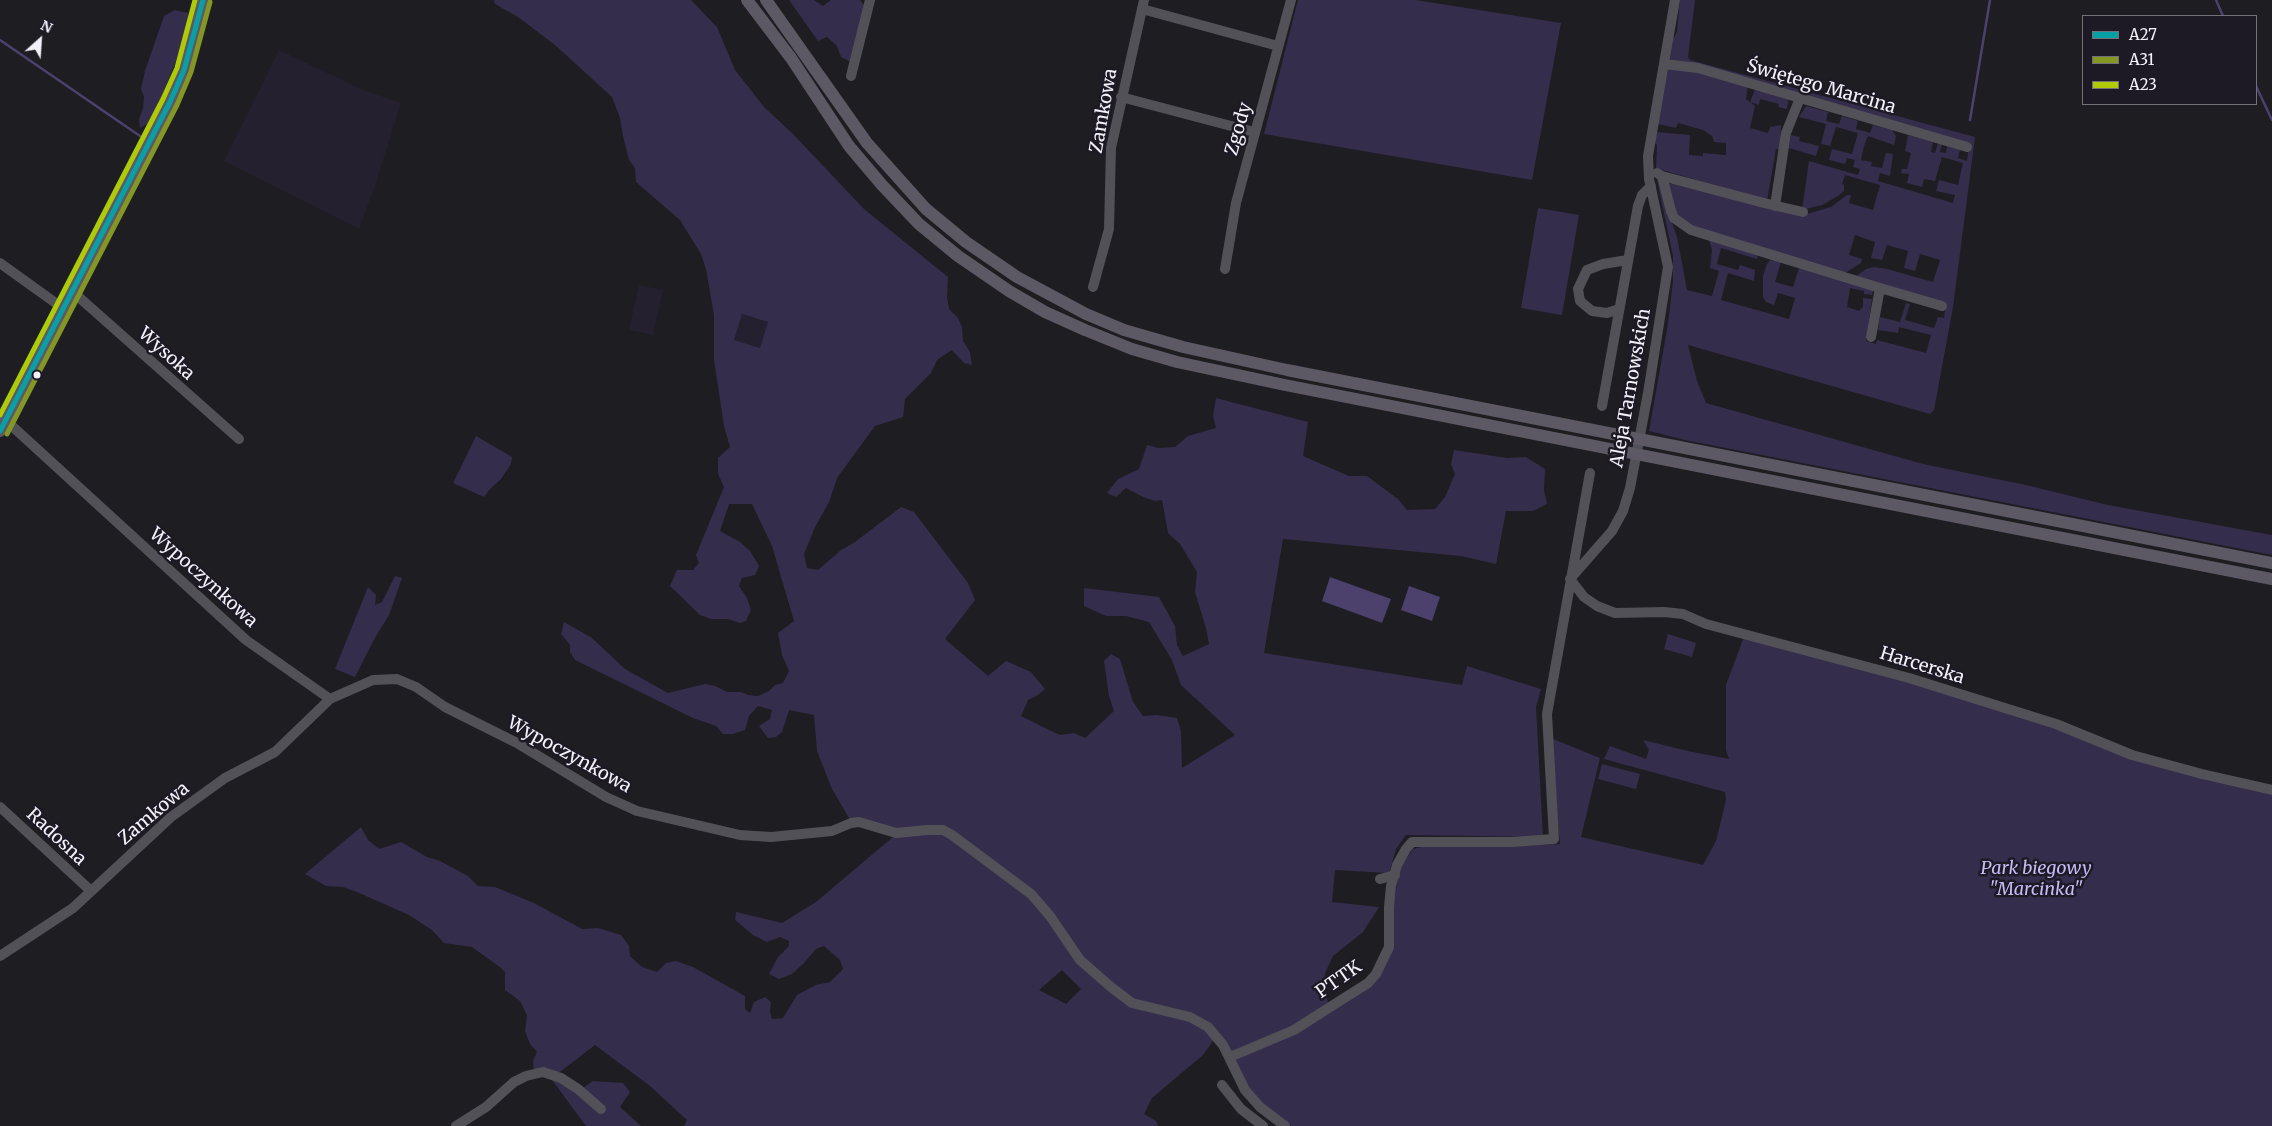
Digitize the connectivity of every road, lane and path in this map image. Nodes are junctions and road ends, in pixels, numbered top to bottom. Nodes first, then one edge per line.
1 (202, 0) edge
2 (747, 0) edge
3 (766, 0) edge
4 (870, 0) edge
5 (1290, 0) edge
6 (1675, 0) edge
7 (1143, 4) edge
8 (1278, 46) junction
9 (1664, 64) junction
10 (851, 76) dead end
11 (1121, 97) junction
12 (1800, 98) junction
13 (1254, 132) junction
14 (1967, 147) dead end
15 (1650, 169) junction
16 (1662, 176) junction
17 (1651, 186) junction
18 (1775, 206) junction
19 (1803, 212) dead end
20 (1628, 260) junction
21 (0, 263) edge
22 (1225, 269) dead end
23 (1093, 287) dead end
24 (1880, 288) junction
25 (73, 292) junction
26 (1942, 306) dead end
27 (64, 309) junction
28 (1620, 309) junction
29 (1871, 337) dead end
30 (1602, 406) dead end
31 (2, 424) edge
32 (239, 439) dead end
33 (1590, 473) dead end
34 (2272, 563) edge
35 (1570, 578) junction
36 (2272, 579) edge
37 (330, 700) junction
38 (2272, 790) edge
39 (0, 807) edge
40 (1554, 839) joint
41 (1394, 875) junction
42 (1380, 879) dead end
43 (90, 891) junction
44 (0, 956) edge
45 (1230, 1057) junction
46 (1222, 1085) dead end
47 (601, 1109) dead end
48 (456, 1126) edge
49 (1263, 1126) edge
50 (1285, 1126) edge

1 - 25 main road
2 - 36 main road
3 - 34 main road
4 - 10 street
5 - 8 street, Zgody
6 - 9 street, Aleja Tarnowskich
7 - 8 street
7 - 11 street, Zamkowa
8 - 13 street, Zgody
9 - 12 street, Świętego Marcina
9 - 15 street, Aleja Tarnowskich
11 - 13 street
11 - 23 street, Zamkowa
12 - 14 street, Świętego Marcina
12 - 18 street
13 - 22 street, Zgody
15 - 16 street
15 - 17 street, Aleja Tarnowskich
16 - 18 street
16 - 24 street
17 - 20 street, Aleja Tarnowskich
17 - 35 street, Aleja Tarnowskich
18 - 19 street
20 - 28 street, Aleja Tarnowskich
20 - 28 street
21 - 27 street
24 - 26 street
24 - 29 street
25 - 27 main road
25 - 32 street, Wysoka
27 - 31 main road
28 - 30 street, Aleja Tarnowskich
31 - 37 street, Wypoczynkowa
33 - 35 street, Aleja Tarnowskich
35 - 38 street, Harcerska
35 - 40 street, Aleja Tarnowskich
37 - 43 street, Zamkowa
37 - 45 street, Wypoczynkowa
39 - 43 street, Radosna
40 - 41 street, PTTK
41 - 42 street
41 - 45 street, PTTK
43 - 44 street, Zamkowa
45 - 50 street, Wypoczynkowa
46 - 49 street
47 - 48 street

